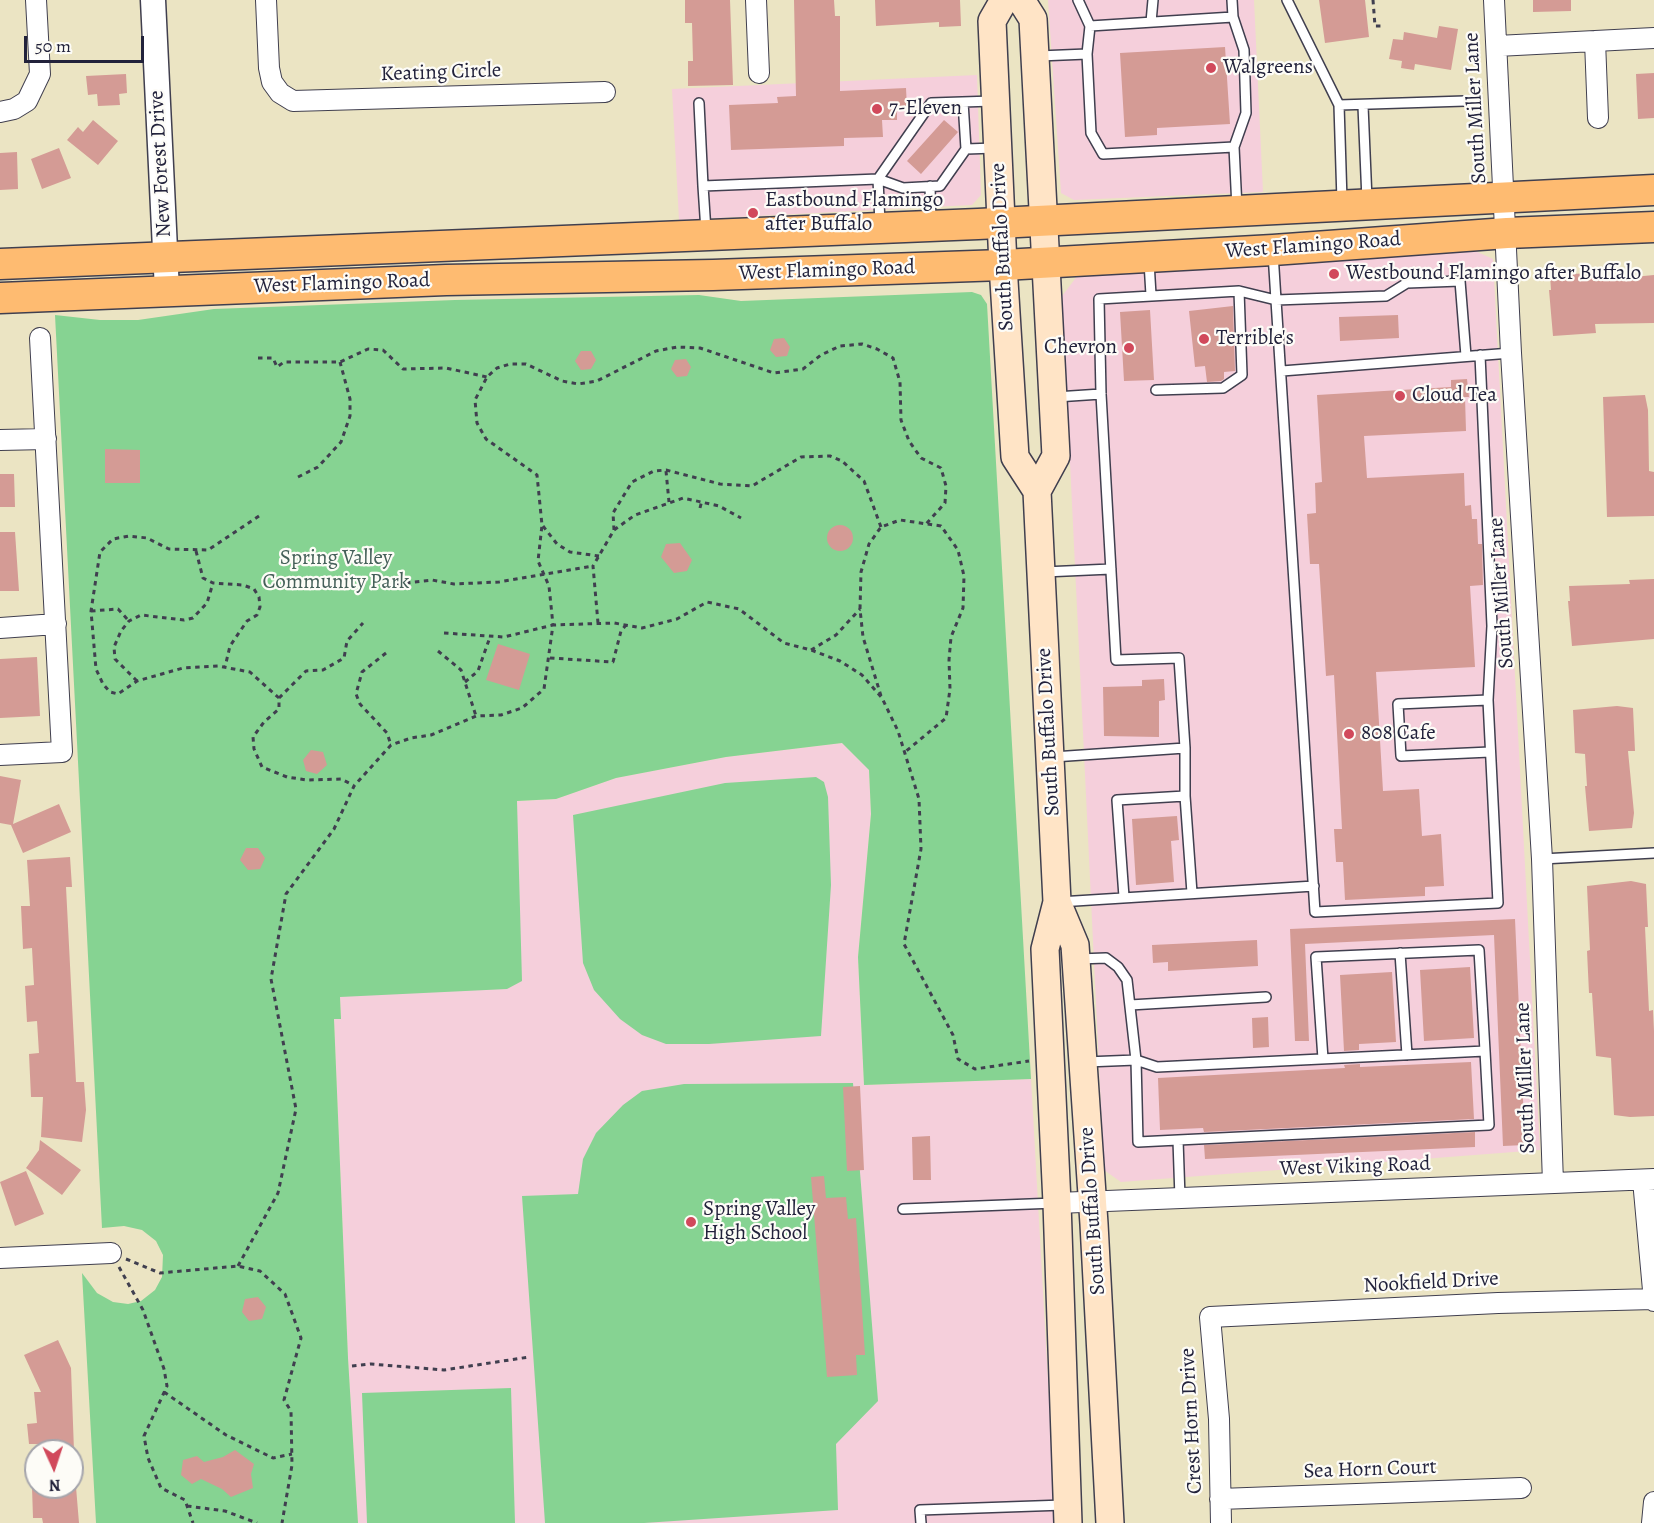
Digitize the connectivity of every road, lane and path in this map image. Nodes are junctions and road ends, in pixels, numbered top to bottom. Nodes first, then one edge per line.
1 (36, 0) edge
2 (153, 0) edge
3 (266, 0) edge
4 (756, 0) edge
5 (1004, 0) edge
6 (1021, 0) edge
7 (1078, 0) edge
8 (1152, 0) edge
9 (1232, 0) edge
10 (1287, 0) edge
11 (1373, 0) edge
12 (1494, 0) edge
13 (1233, 17) junction
14 (1151, 22) junction
15 (1090, 26) junction
16 (1382, 26) dead end
17 (1654, 38) edge
18 (1595, 41) junction
19 (1497, 46) junction
20 (1087, 54) junction
21 (1035, 56) junction
22 (759, 73) dead end
23 (605, 92) dead end
24 (995, 101) junction
25 (1464, 101) dead end
26 (963, 102) junction
27 (699, 103) dead end
28 (1339, 105) junction
29 (1363, 106) junction
30 (0, 112) edge
31 (1598, 118) dead end
32 (1234, 147) junction
33 (998, 148) junction
34 (966, 149) junction
35 (878, 179) junction
36 (704, 186) junction
37 (930, 186) junction
38 (1654, 190) edge
39 (1505, 197) junction
40 (1354, 206) junction
41 (1237, 212) junction
42 (1043, 221) junction
43 (1001, 223) junction
44 (932, 226) junction
45 (1654, 227) edge
46 (880, 228) junction
47 (1507, 233) junction
48 (706, 234) junction
49 (1273, 250) junction
50 (1149, 257) junction
51 (165, 258) junction
52 (1044, 262) junction
53 (0, 264) edge
54 (1003, 265) junction
55 (167, 291) junction
56 (1239, 291) junction
57 (1151, 296) junction
58 (0, 298) edge
59 (1276, 300) junction
60 (40, 338) dead end
61 (1511, 353) junction
62 (1480, 355) junction
63 (1466, 356) junction
64 (258, 358) dead end
65 (340, 362) junction
66 (1282, 371) junction
67 (487, 377) junction
68 (1156, 390) dead end
69 (1101, 394) junction
70 (1054, 397) junction
71 (46, 439) junction
72 (0, 440) edge
73 (666, 470) junction
74 (298, 477) dead end
75 (1037, 491) junction
76 (702, 500) junction
77 (669, 502) junction
78 (700, 508) dead end
79 (259, 516) dead end
80 (741, 518) dead end
81 (926, 524) junction
82 (543, 525) junction
83 (881, 527) junction
84 (614, 530) junction
85 (196, 551) junction
86 (599, 556) junction
87 (593, 566) junction
88 (1111, 569) junction
89 (1041, 572) junction
90 (544, 573) junction
91 (213, 583) junction
92 (397, 584) dead end
93 (860, 609) junction
94 (91, 611) junction
95 (129, 621) junction
96 (363, 622) dead end
97 (598, 623) junction
98 (56, 624) junction
99 (553, 625) junction
100 (626, 625) junction
101 (0, 628) edge
102 (444, 633) dead end
103 (490, 636) junction
104 (811, 650) junction
105 (438, 651) dead end
106 (386, 653) dead end
107 (550, 658) junction
108 (225, 667) junction
109 (137, 681) junction
110 (465, 682) junction
111 (279, 698) junction
112 (882, 698) junction
113 (1488, 700) junction
114 (476, 716) junction
115 (391, 745) junction
116 (1185, 748) junction
117 (905, 752) junction
118 (1490, 752) junction
119 (0, 755) edge
120 (1050, 757) junction
121 (354, 786) junction
122 (1185, 796) junction
123 (1654, 853) edge
124 (1542, 859) junction
125 (1314, 886) junction
126 (1192, 893) junction
127 (1124, 897) junction
128 (1058, 902) junction
129 (1400, 953) junction
130 (1076, 960) junction
131 (1266, 997) dead end
132 (1130, 1005) junction
133 (1485, 1051) junction
134 (1407, 1055) junction
135 (1323, 1059) junction
136 (1136, 1060) junction
137 (1029, 1061) dead end
138 (1083, 1062) junction
139 (1178, 1140) junction
140 (1648, 1179) edge
141 (1553, 1183) junction
142 (1180, 1198) junction
143 (1092, 1202) junction
144 (1057, 1203) junction
145 (903, 1209) dead end
146 (111, 1253) junction
147 (0, 1258) edge
148 (238, 1266) junction
149 (1654, 1299) edge
150 (1210, 1317) joint
151 (530, 1357) dead end
152 (352, 1366) dead end
153 (164, 1392) junction
154 (292, 1454) junction
155 (1521, 1488) dead end
156 (1220, 1500) junction
157 (1654, 1502) edge
158 (187, 1506) junction
159 (1068, 1514) edge
160 (193, 1523) edge
161 (257, 1523) edge
162 (282, 1523) edge
163 (921, 1523) edge
164 (1110, 1523) edge
165 (1221, 1523) edge
166 (1652, 1523) edge

1 - 30 street
2 - 51 street, New Forest Drive
3 - 23 street, Keating Circle
4 - 22 street
5 - 24 main road, South Buffalo Drive
6 - 21 main road, South Buffalo Drive
7 - 15 lane
8 - 14 lane
9 - 13 lane
10 - 28 lane
11 - 16 path
12 - 19 street, South Miller Lane
13 - 14 lane
13 - 32 lane
14 - 15 lane
15 - 20 lane
17 - 18 street
18 - 19 street
18 - 31 street
19 - 39 street, South Miller Lane
20 - 21 lane
20 - 32 lane
21 - 42 main road, South Buffalo Drive
24 - 26 lane
24 - 33 main road, South Buffalo Drive
25 - 29 lane
26 - 34 lane
26 - 35 lane
27 - 36 lane
28 - 29 lane
28 - 40 lane
29 - 40 lane
32 - 41 lane
33 - 34 lane
33 - 43 main road, South Buffalo Drive
34 - 37 lane
35 - 36 lane
35 - 37 lane
35 - 46 lane
36 - 48 lane
37 - 44 lane
38 - 39 main road, West Flamingo Road
39 - 40 main road, West Flamingo Road
39 - 47 street, South Miller Lane
40 - 41 main road, West Flamingo Road
41 - 42 main road, West Flamingo Road
42 - 43 main road, West Flamingo Road
42 - 52 main road, South Buffalo Drive
43 - 44 main road, West Flamingo Road
43 - 54 main road, South Buffalo Drive
44 - 46 main road, West Flamingo Road
45 - 47 main road, West Flamingo Road
46 - 48 main road, West Flamingo Road
47 - 49 main road, West Flamingo Road
47 - 61 street, South Miller Lane
48 - 51 main road, West Flamingo Road
49 - 50 main road, West Flamingo Road
49 - 59 lane
50 - 52 main road, West Flamingo Road
50 - 57 lane
51 - 53 main road, West Flamingo Road
51 - 55 street, New Forest Drive
52 - 54 main road, West Flamingo Road
52 - 70 main road, South Buffalo Drive
54 - 55 main road, West Flamingo Road
54 - 75 main road, South Buffalo Drive
55 - 58 main road, West Flamingo Road
56 - 57 lane
56 - 59 lane
56 - 68 lane
57 - 69 lane
59 - 63 lane
59 - 66 lane
60 - 71 street
61 - 62 lane
61 - 124 street, South Miller Lane
62 - 63 lane
62 - 113 lane
63 - 66 lane
64 - 65 path
65 - 67 path
65 - 74 path
66 - 125 lane
67 - 81 path
67 - 82 path
69 - 70 lane
69 - 88 lane
70 - 75 main road, South Buffalo Drive
71 - 72 street
71 - 98 street
73 - 77 path
73 - 83 path
73 - 84 path
75 - 89 main road, South Buffalo Drive
76 - 77 path
76 - 78 path
76 - 80 path
77 - 84 path
79 - 85 path
81 - 83 path
81 - 117 path
82 - 86 path
82 - 90 path
83 - 93 path
84 - 86 path
85 - 91 path
85 - 94 path
86 - 87 path
87 - 90 path
87 - 97 path
88 - 89 lane
88 - 116 lane
89 - 120 main road, South Buffalo Drive
90 - 92 path
90 - 99 path
91 - 95 path
91 - 108 path
93 - 104 path
93 - 112 path
94 - 95 path
94 - 109 path
95 - 109 path
96 - 111 path
97 - 99 path
97 - 100 path
98 - 101 street
98 - 119 street
99 - 103 path
99 - 107 path
100 - 104 path
100 - 107 path
102 - 103 path
103 - 110 path
104 - 112 path
105 - 110 path
106 - 115 path
107 - 114 path
108 - 109 path
108 - 111 path
110 - 114 path
111 - 121 path
112 - 117 path
113 - 118 lane
113 - 118 lane
114 - 115 path
115 - 121 path
116 - 120 lane
116 - 122 lane
117 - 137 path
118 - 125 lane
120 - 128 main road, South Buffalo Drive
121 - 148 path
122 - 126 lane
122 - 127 lane
123 - 124 lane
124 - 141 street, South Miller Lane
125 - 126 lane
126 - 127 lane
127 - 128 lane
128 - 130 main road, South Buffalo Drive
128 - 144 main road, South Buffalo Drive
129 - 133 lane
129 - 134 lane
129 - 135 lane
130 - 132 lane
130 - 138 main road, South Buffalo Drive
131 - 132 lane
132 - 136 lane
133 - 134 lane
133 - 139 lane
134 - 135 lane
135 - 136 lane
136 - 138 lane
136 - 139 lane
138 - 143 main road, South Buffalo Drive
139 - 142 lane
140 - 141 street, West Viking Road
140 - 149 street
141 - 142 street, West Viking Road
142 - 143 street, West Viking Road
143 - 144 street, West Viking Road
143 - 164 main road, South Buffalo Drive
144 - 145 lane
144 - 159 main road, South Buffalo Drive
146 - 147 street
146 - 148 path
146 - 153 path
148 - 154 path
149 - 150 street, Nookfield Drive
150 - 156 street, Crest Horn Drive
151 - 152 path
153 - 154 path
153 - 158 path
154 - 162 path
155 - 156 street, Sea Horn Court
156 - 165 street, Crest Horn Drive
157 - 166 street
158 - 160 path
158 - 161 path
159 - 163 lane

